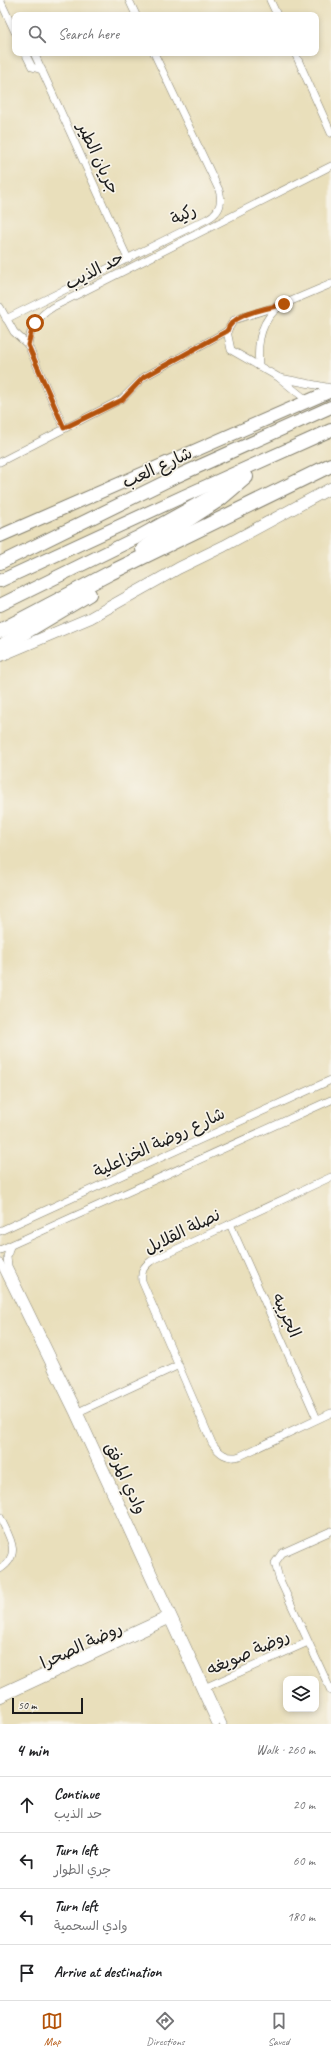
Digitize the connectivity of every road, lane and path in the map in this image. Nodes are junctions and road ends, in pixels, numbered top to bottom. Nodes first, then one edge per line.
1 (0, 0) edge
2 (129, 0) edge
3 (270, 0) edge
4 (135, 12) edge
5 (276, 12) edge
6 (12, 26) edge
7 (26, 56) edge
8 (35, 56) edge
9 (155, 56) edge
10 (296, 56) edge
11 (42, 70) junction
12 (331, 133) edge
13 (331, 166) edge
14 (186, 230) junction
15 (191, 238) junction
16 (128, 259) junction
17 (331, 284) edge
18 (284, 304) junction
19 (0, 306) edge
20 (6, 319) junction
21 (227, 331) junction
22 (28, 345) junction
23 (259, 366) junction
24 (278, 377) junction
25 (331, 389) edge
26 (309, 402) junction
27 (331, 407) edge
28 (64, 428) junction
29 (331, 430) edge
30 (274, 456) junction
31 (0, 462) edge
32 (331, 464) edge
33 (246, 477) junction
34 (331, 488) edge
35 (0, 536) edge
36 (143, 558) junction
37 (0, 563) edge
38 (110, 573) junction
39 (0, 581) edge
40 (0, 605) edge
41 (0, 631) edge
42 (0, 647) edge
43 (0, 656) edge
44 (331, 1080) edge
45 (331, 1100) edge
46 (331, 1178) edge
47 (230, 1224) junction
48 (0, 1231) edge
49 (10, 1246) junction
50 (0, 1250) edge
51 (0, 1263) edge
52 (179, 1365) junction
53 (331, 1412) edge
54 (77, 1413) junction
55 (317, 1419) junction
56 (0, 1517) edge
57 (331, 1531) edge
58 (0, 1569) edge
59 (170, 1617) junction
60 (308, 1642) junction
61 (203, 1688) junction
62 (331, 1691) edge
63 (0, 1692) edge
64 (0, 1699) edge
65 (216, 1724) edge
66 (222, 1724) edge

1 - 6 street
2 - 4 street
3 - 5 street
7 - 11 street, جريان الطير
8 - 11 street, جريان الطير
9 - 14 street, ركية
10 - 12 street
11 - 16 street, جريان الطير
13 - 15 street, حد الذيب
14 - 15 street
14 - 16 street, ركية
15 - 22 street, حد الذيب
16 - 20 street, ركية
17 - 18 street
18 - 21 street
18 - 23 street
19 - 20 street
20 - 22 street
21 - 23 street
21 - 28 street
22 - 28 street
23 - 24 street
24 - 25 street
24 - 26 street
25 - 26 main road
26 - 35 main road
27 - 37 main road, شارع العب
28 - 31 street
29 - 30 main road
30 - 33 main road
30 - 39 main road
32 - 36 highway
33 - 38 highway
33 - 40 main road
34 - 43 main road
36 - 38 highway
36 - 42 highway
38 - 41 highway
44 - 48 street, شارع روضة الخزاعلية
45 - 49 street, شارع روضة الخزاعلية
46 - 47 street, نصلة القلايل
47 - 52 street, نصلة القلايل
47 - 55 street, الجريبه
49 - 50 street, شارع روضة الخزاعلية
49 - 54 street, وادي المرفق
51 - 54 street, وادي المرفق
52 - 54 street
52 - 55 street, نصلة القلايل
53 - 55 street, نصلة القلايل
54 - 59 street, وادي المرفق
56 - 58 street
57 - 60 street, روضة صويغه
59 - 61 street, وادي المرفق
59 - 63 street, روضة الصحرا
59 - 64 street, روضة الصحرا
60 - 61 street, روضة صويغه
60 - 62 street, روضة صويغه
61 - 65 street, وادي المرفق
61 - 66 street, وادي المرفق

